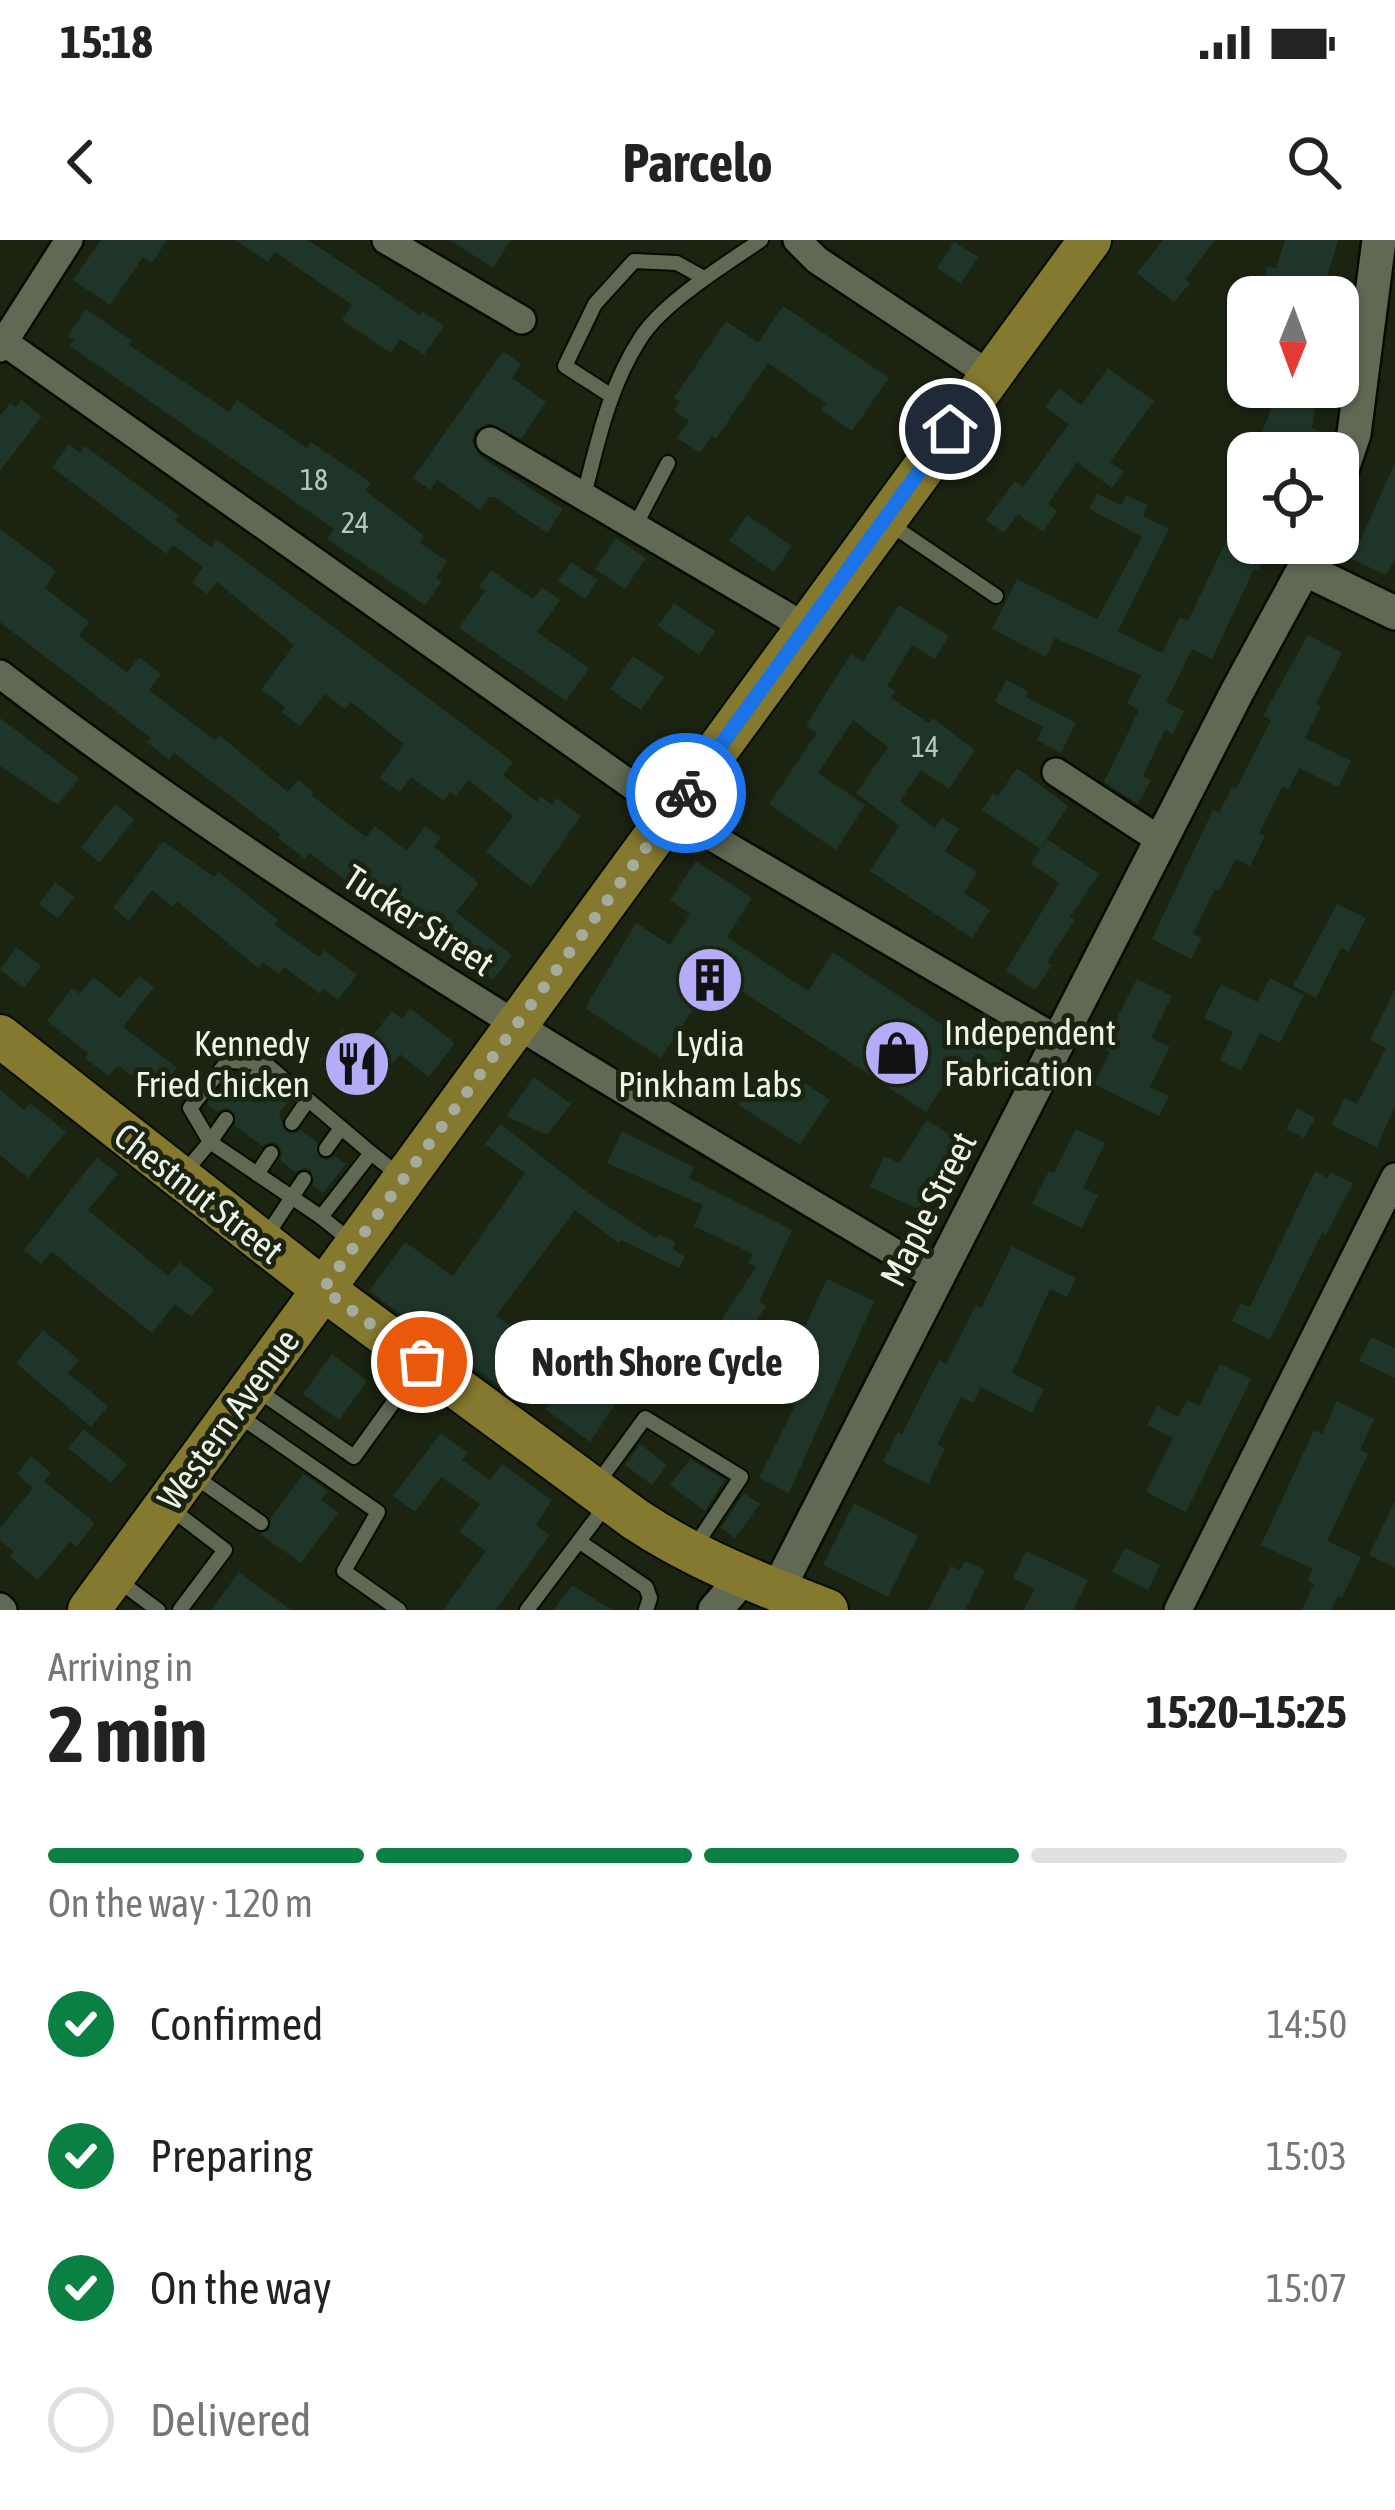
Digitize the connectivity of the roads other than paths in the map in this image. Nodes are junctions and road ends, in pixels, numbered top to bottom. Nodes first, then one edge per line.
1 (69, 240) edge
2 (761, 240) edge
3 (797, 240) edge
4 (1090, 240) edge
5 (1378, 240) edge
6 (400, 243) edge
7 (704, 278) junction
8 (522, 320) dead end
9 (2, 345) edge
10 (990, 375) junction
11 (610, 395) junction
12 (1354, 432) edge
13 (490, 441) dead end
14 (668, 463) dead end
15 (584, 496) junction
16 (886, 521) junction
17 (634, 526) junction
18 (1305, 564) edge
19 (1321, 564) edge
20 (996, 596) dead end
21 (1395, 613) edge
22 (807, 628) junction
23 (0, 674) edge
24 (1056, 772) dead end
25 (671, 813) junction
26 (1160, 840) junction
27 (518, 1027) junction
28 (0, 1036) edge
29 (1058, 1040) junction
30 (265, 1063) junction
31 (248, 1088) dead end
32 (308, 1100) junction
33 (226, 1119) dead end
34 (292, 1123) dead end
35 (341, 1128) junction
36 (210, 1142) junction
37 (326, 1149) dead end
38 (271, 1154) dead end
39 (387, 1165) junction
40 (257, 1174) junction
41 (180, 1177) junction
42 (1395, 1177) edge
43 (304, 1179) dead end
44 (291, 1197) junction
45 (321, 1217) junction
46 (262, 1242) junction
47 (355, 1244) junction
48 (937, 1278) junction
49 (323, 1289) junction
50 (422, 1362) junction
51 (243, 1400) junction
52 (178, 1489) junction
53 (602, 1494) junction
54 (261, 1523) dead end
55 (580, 1542) junction
56 (689, 1552) junction
57 (101, 1593) edge
58 (745, 1593) edge
59 (647, 1609) edge
60 (158, 1610) edge
61 (180, 1610) edge
62 (399, 1610) edge
63 (527, 1610) edge
64 (826, 1610) edge
65 (1178, 1610) edge

1 - 9 street
2 - 7 lane
3 - 10 street
4 - 10 main road, Western Avenue
5 - 12 street
6 - 8 street
7 - 11 lane
7 - 11 lane
9 - 25 street
10 - 16 main road, Western Avenue
11 - 15 lane
13 - 15 street
14 - 17 lane
15 - 17 street
16 - 20 lane
16 - 22 main road, Western Avenue
17 - 22 street
18 - 26 street, Maple Street
19 - 21 street
22 - 25 main road, Western Avenue
23 - 27 street, Tucker Street
24 - 26 street
25 - 27 main road, Western Avenue
25 - 29 street
26 - 29 street, Maple Street
27 - 39 main road, Western Avenue
27 - 48 street, Tucker Street
28 - 41 main road, Chestnut Street
29 - 48 street, Maple Street
30 - 31 lane
30 - 32 lane
30 - 36 lane
32 - 34 lane
32 - 35 lane
33 - 36 lane
35 - 37 lane
35 - 39 lane
36 - 40 lane
36 - 41 lane
38 - 40 lane
39 - 45 lane
39 - 47 main road, Western Avenue
40 - 44 lane
41 - 46 main road, Chestnut Street
42 - 65 street
43 - 44 lane
44 - 45 lane
44 - 46 lane
45 - 47 lane
46 - 49 main road, Chestnut Street
47 - 49 main road, Western Avenue
48 - 58 street, Maple Street
49 - 50 main road, Chestnut Street
49 - 51 main road, Western Avenue
50 - 51 lane
50 - 53 main road, Chestnut Street
51 - 52 main road, Western Avenue
51 - 62 lane
52 - 54 lane
52 - 57 main road, Western Avenue
52 - 61 lane
53 - 55 lane
53 - 56 main road, Chestnut Street
53 - 56 lane
55 - 59 lane
55 - 63 lane
56 - 58 main road, Chestnut Street
57 - 60 lane
58 - 64 main road, Chestnut Street

